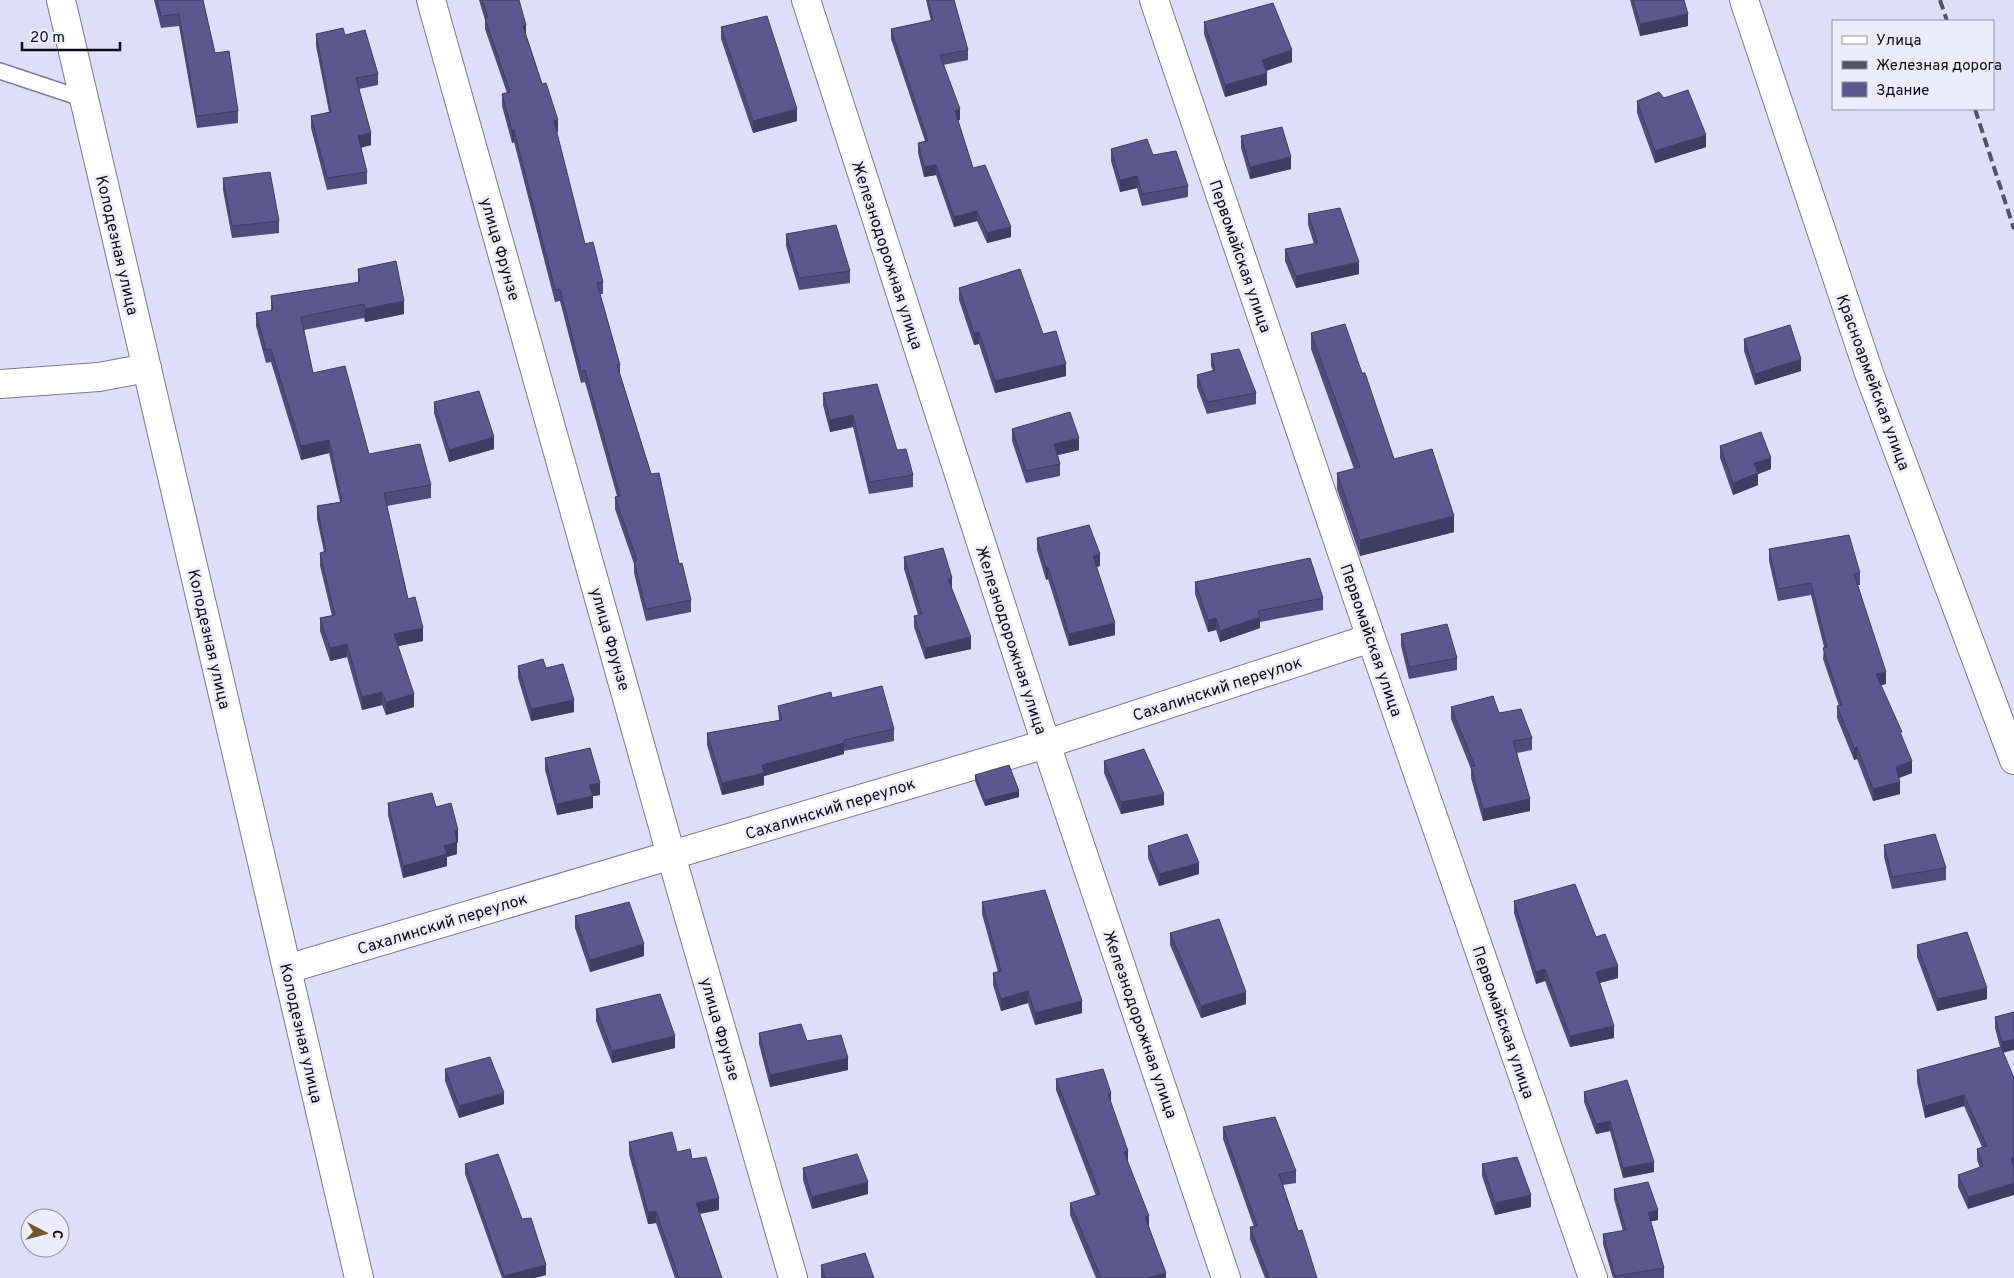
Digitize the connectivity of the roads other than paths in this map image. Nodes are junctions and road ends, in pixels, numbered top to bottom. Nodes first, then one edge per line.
1 (61, 0) edge
2 (431, 0) edge
3 (806, 0) edge
4 (1154, 0) edge
5 (1744, 0) edge
6 (0, 71) edge
7 (84, 99) junction
8 (147, 368) junction
9 (0, 384) edge
10 (1371, 638) junction
11 (1046, 744) junction
12 (2014, 760) edge
13 (671, 855) junction
14 (287, 969) junction
15 (359, 1278) edge
16 (793, 1278) edge
17 (1226, 1278) edge
18 (1593, 1278) edge

1 - 7 street, Колодезная улица
2 - 13 street, улица Фрунзе
3 - 11 street, Железнодорожная улица
4 - 10 street, Первомайская улица
5 - 12 street, Красноармейская улица
6 - 7 lane
7 - 8 street, Колодезная улица
8 - 9 street
8 - 14 street, Колодезная улица
10 - 11 street, Сахалинский переулок
10 - 18 street, Первомайская улица
11 - 13 street, Сахалинский переулок
11 - 17 street, Железнодорожная улица
13 - 14 street, Сахалинский переулок
13 - 16 street, улица Фрунзе
14 - 15 street, Колодезная улица

